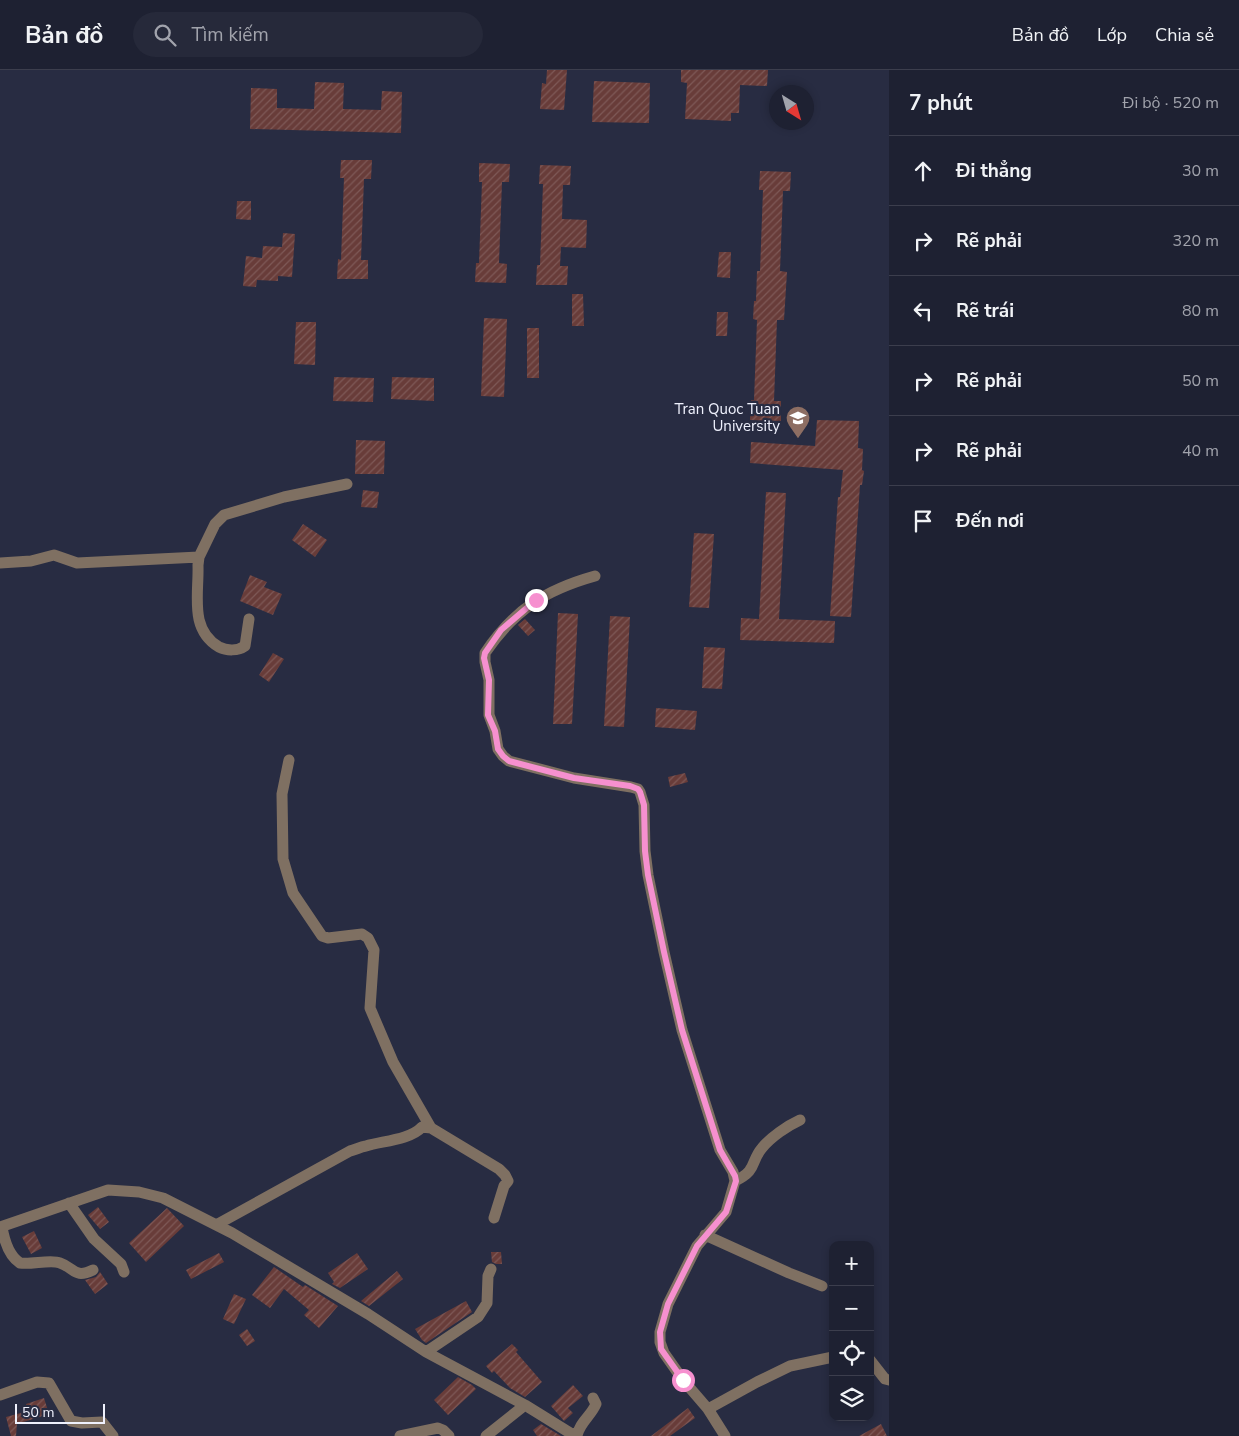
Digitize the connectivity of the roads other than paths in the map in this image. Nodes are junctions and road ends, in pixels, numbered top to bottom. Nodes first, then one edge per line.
1 (347, 484) dead end
2 (199, 557) junction
3 (0, 564) edge
4 (595, 576) dead end
5 (250, 619) dead end
6 (289, 760) dead end
7 (800, 1120) dead end
8 (431, 1128) junction
9 (736, 1181) junction
10 (69, 1203) junction
11 (494, 1218) dead end
12 (216, 1225) junction
13 (1, 1227) edge
14 (705, 1235) junction
15 (491, 1269) dead end
16 (92, 1270) dead end
17 (124, 1272) dead end
18 (822, 1286) dead end
19 (426, 1352) junction
20 (829, 1358) edge
21 (874, 1365) edge
22 (889, 1380) edge
23 (0, 1394) edge
24 (593, 1398) dead end
25 (525, 1405) junction
26 (708, 1409) junction
27 (112, 1436) edge
28 (400, 1436) edge
29 (449, 1436) edge
30 (486, 1436) edge
31 (576, 1436) edge
32 (725, 1436) edge

1 - 2 street
2 - 3 street
2 - 5 street
4 - 9 street
6 - 8 street
7 - 9 street
8 - 11 street
8 - 12 street
9 - 14 street
10 - 12 street
10 - 13 street
10 - 17 street
12 - 19 street
13 - 16 street
14 - 18 street
14 - 26 street
15 - 19 street
19 - 25 street
20 - 26 street
21 - 22 street
23 - 27 street
24 - 31 street
25 - 30 street
25 - 31 street
26 - 32 street
28 - 29 street

